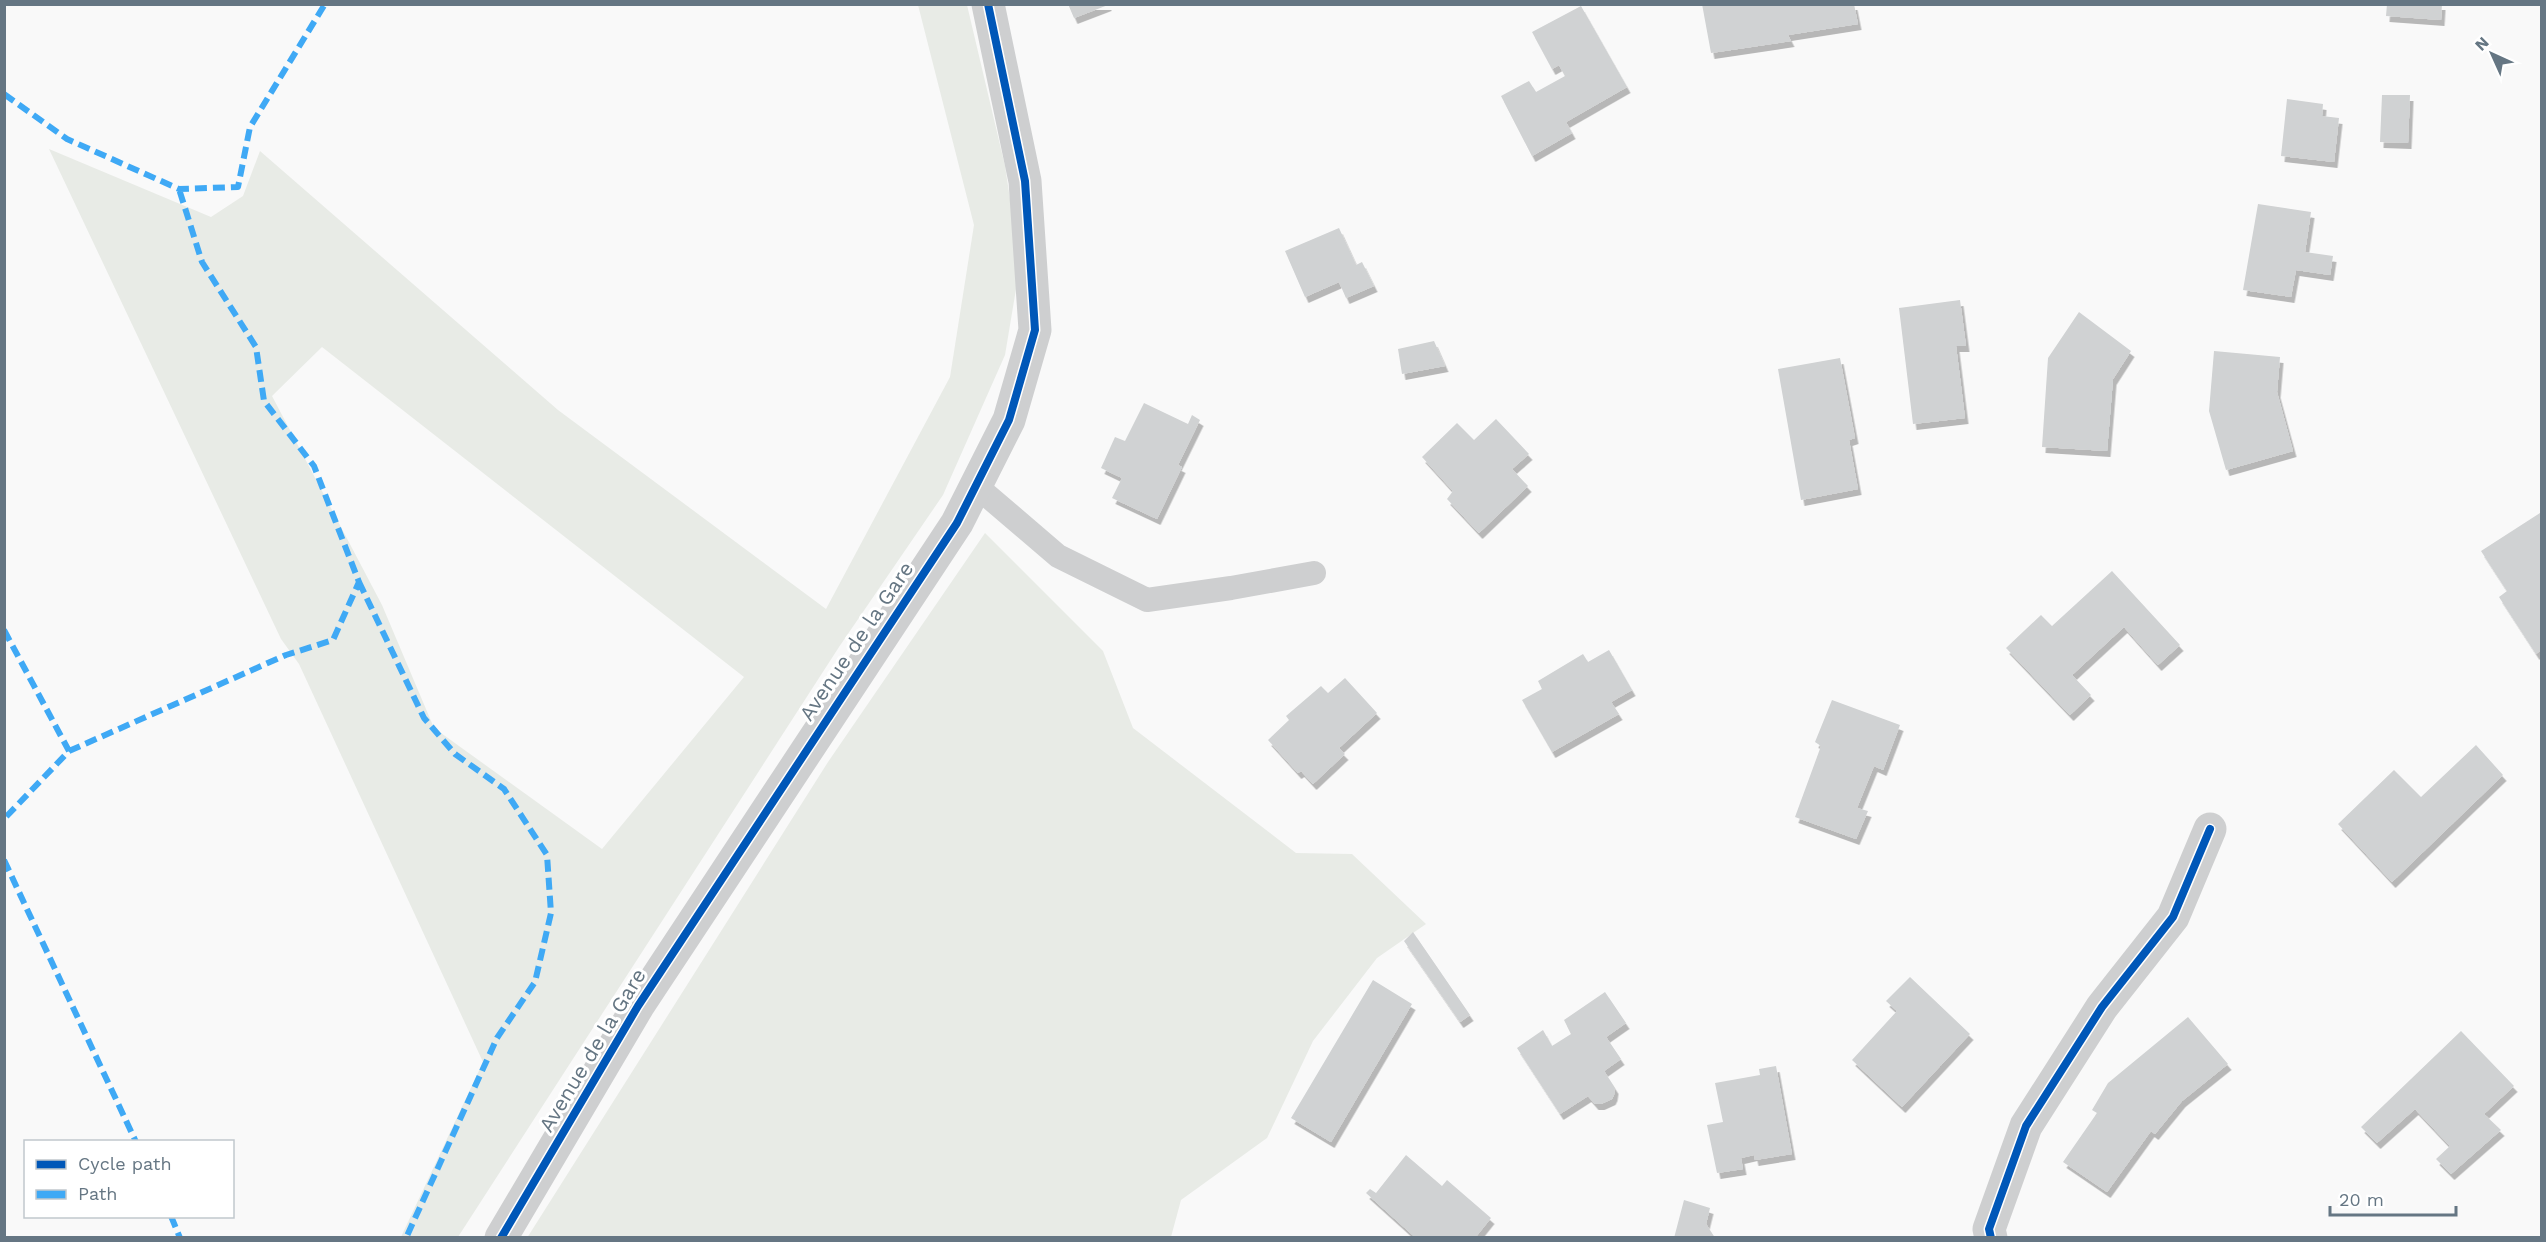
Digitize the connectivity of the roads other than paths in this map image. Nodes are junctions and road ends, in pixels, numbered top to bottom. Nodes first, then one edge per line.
1 (988, 4) edge
2 (975, 485) junction
3 (1314, 573) dead end
4 (2210, 829) dead end
5 (501, 1238) edge
6 (1991, 1238) edge

1 - 2 street, Avenue de la Gare
2 - 3 lane
2 - 5 street, Avenue de la Gare
4 - 6 street

